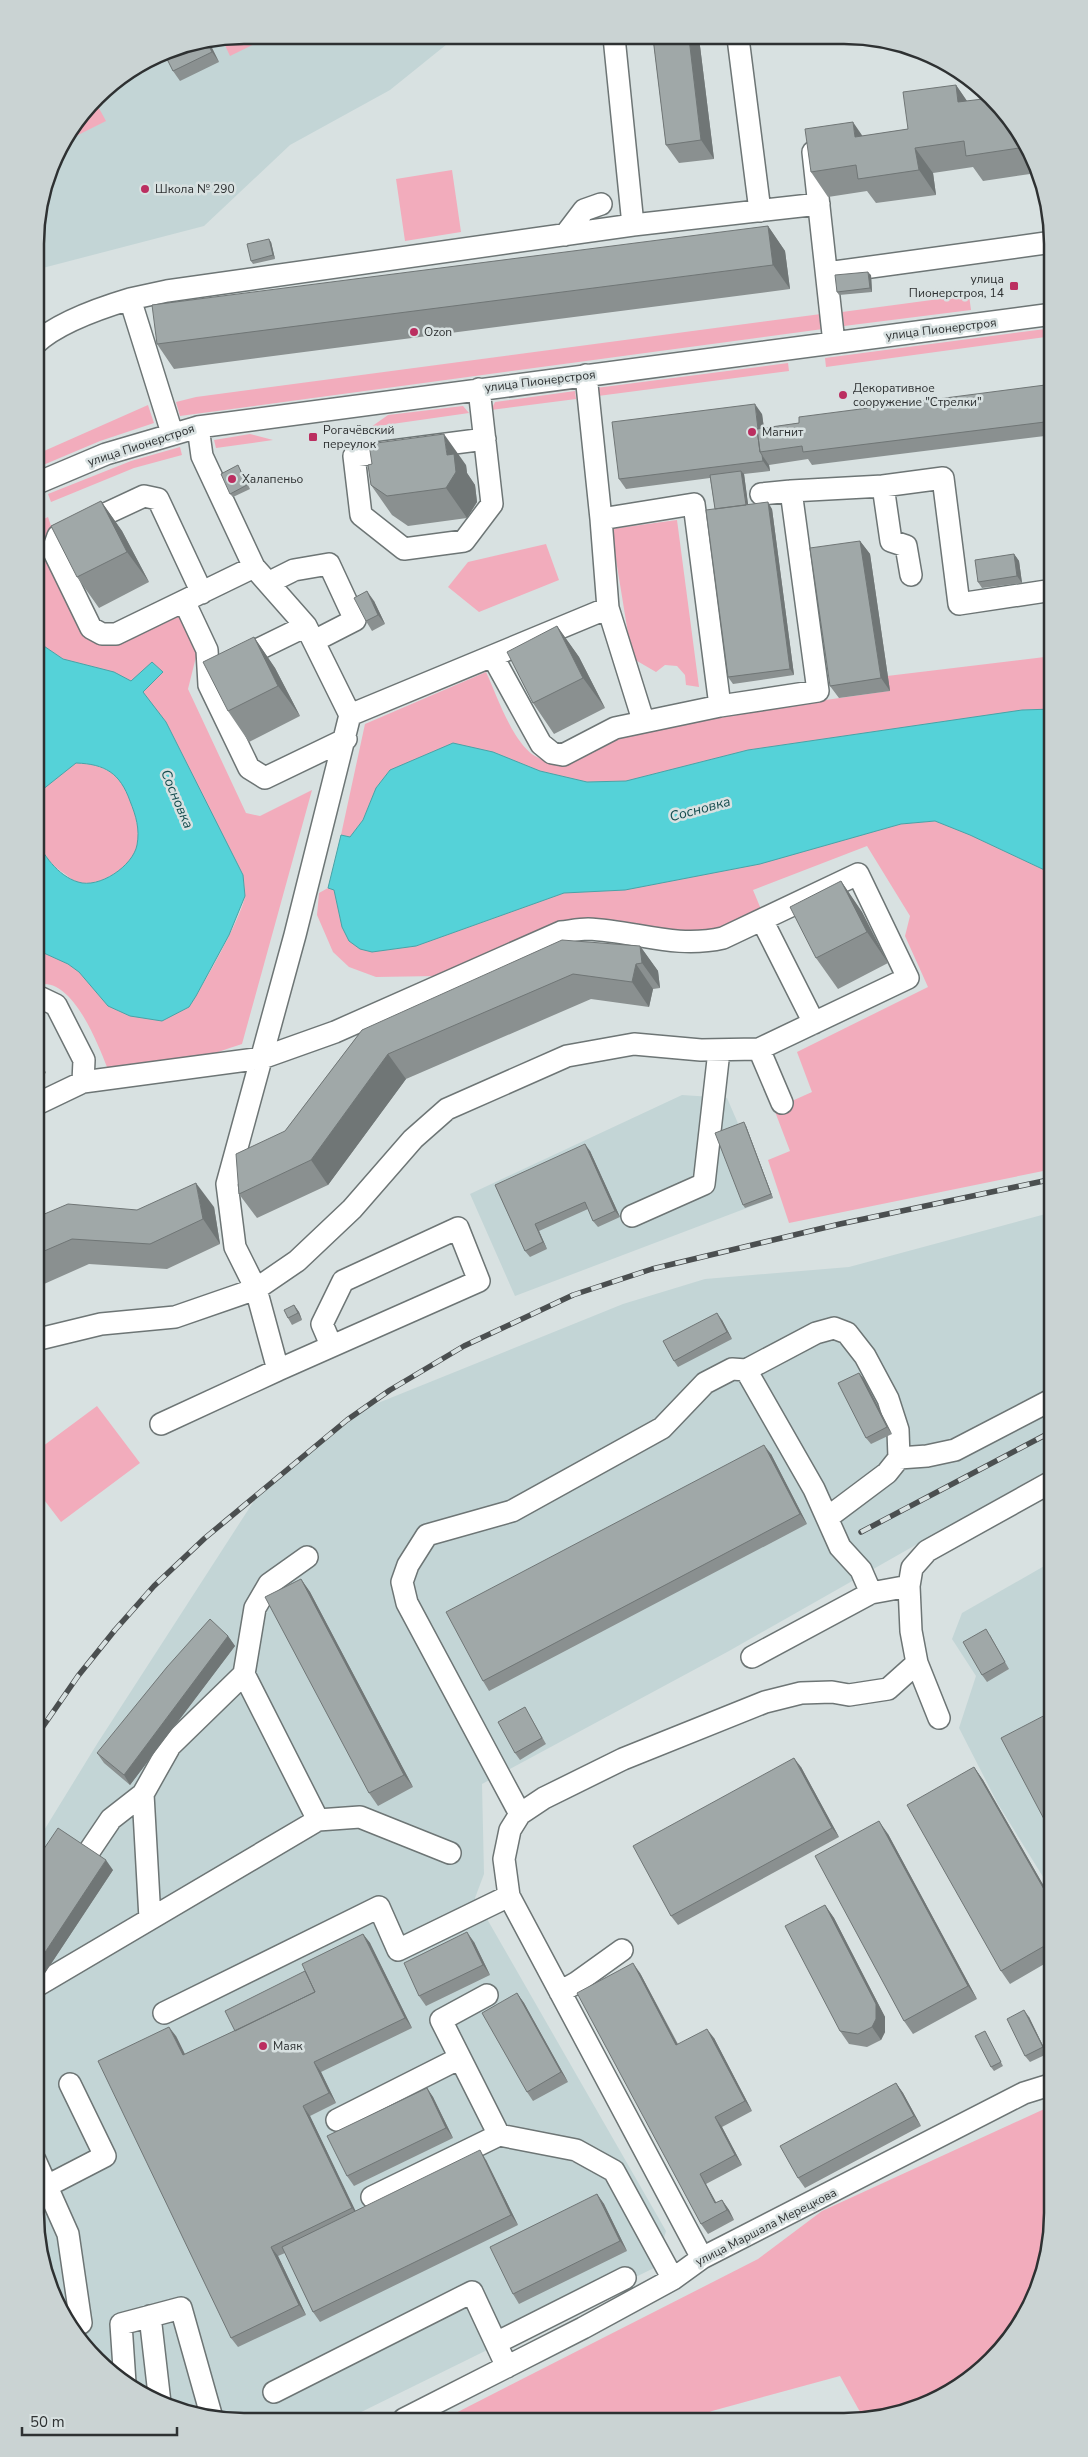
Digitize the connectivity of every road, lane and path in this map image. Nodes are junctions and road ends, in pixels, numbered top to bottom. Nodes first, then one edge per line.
1 (615, 44) edge
2 (739, 44) edge
3 (827, 142) edge
4 (601, 204) dead end
5 (819, 204) junction
6 (760, 211) junction
7 (634, 225) junction
8 (565, 235) junction
9 (1044, 243) edge
10 (827, 273) junction
11 (130, 299) junction
12 (1044, 315) edge
13 (44, 336) edge
14 (834, 343) junction
15 (586, 376) junction
16 (479, 389) junction
17 (198, 427) junction
18 (172, 433) junction
19 (485, 439) junction
20 (44, 480) edge
21 (883, 486) junction
22 (791, 491) junction
23 (761, 494) dead end
24 (601, 519) junction
25 (254, 567) junction
26 (911, 574) dead end
27 (268, 583) junction
28 (1044, 591) edge
29 (193, 597) junction
30 (608, 608) junction
31 (310, 634) junction
32 (493, 657) junction
33 (209, 685) junction
34 (720, 706) junction
35 (350, 715) junction
36 (643, 720) junction
37 (346, 739) junction
38 (762, 920) junction
39 (44, 999) edge
40 (814, 1023) junction
41 (759, 1049) junction
42 (719, 1051) junction
43 (262, 1058) junction
44 (83, 1082) junction
45 (44, 1101) edge
46 (782, 1103) dead end
47 (632, 1216) dead end
48 (256, 1289) junction
49 (44, 1338) edge
50 (331, 1345) junction
51 (278, 1370) junction
52 (746, 1370) junction
53 (1044, 1404) edge
54 (161, 1424) dead end
55 (899, 1458) junction
56 (1044, 1486) edge
57 (827, 1518) junction
58 (307, 1557) dead end
59 (909, 1586) junction
60 (871, 1593) junction
61 (752, 1657) dead end
62 (917, 1664) junction
63 (244, 1674) junction
64 (939, 1718) dead end
65 (143, 1794) junction
66 (520, 1814) junction
67 (318, 1820) junction
68 (88, 1853) edge
69 (450, 1853) dead end
70 (509, 1896) junction
71 (150, 1919) junction
72 (622, 1950) dead end
73 (44, 1982) edge
74 (560, 1992) junction
75 (487, 1996) dead end
76 (164, 2013) dead end
77 (460, 2058) junction
78 (70, 2084) dead end
79 (1044, 2087) edge
80 (337, 2120) dead end
81 (500, 2136) junction
82 (44, 2180) edge
83 (47, 2186) junction
84 (372, 2197) dead end
85 (702, 2258) junction
86 (625, 2278) dead end
87 (673, 2279) junction
88 (150, 2316) junction
89 (77, 2323) edge
90 (496, 2343) junction
91 (507, 2367) junction
92 (124, 2374) edge
93 (274, 2392) dead end
94 (159, 2395) edge
95 (210, 2410) edge
96 (416, 2413) edge

1 - 7 street
2 - 6 street
3 - 5 street
4 - 8 street
5 - 6 street
5 - 10 street
6 - 7 street
7 - 8 street
8 - 11 street
9 - 10 street
10 - 14 street
11 - 13 street
11 - 18 street
12 - 14 street, улица Пионерстроя
14 - 15 street, улица Пионерстроя
15 - 16 street, улица Пионерстроя
15 - 24 street
16 - 17 street, улица Пионерстроя
16 - 19 street
17 - 18 street, улица Пионерстроя
17 - 25 street
18 - 20 street, улица Пионерстроя
19 - 19 street
21 - 22 street
21 - 26 street
21 - 28 street
22 - 23 street
22 - 34 street
24 - 30 street
24 - 34 street
25 - 27 street
25 - 29 street
27 - 31 street
27 - 31 street
29 - 29 street
29 - 33 street
30 - 32 street
30 - 36 street
31 - 33 street
31 - 35 street
32 - 35 street
32 - 36 street
33 - 37 street
34 - 36 street
35 - 37 street
37 - 43 street
38 - 40 street
38 - 40 street
38 - 43 street
39 - 44 street
40 - 41 street
41 - 42 street
41 - 46 street
42 - 47 street
42 - 48 street
43 - 44 street
43 - 48 street
44 - 45 street
48 - 49 street
48 - 51 street
50 - 50 street
50 - 51 street
51 - 54 street
52 - 55 street
52 - 57 street
52 - 66 street
53 - 55 street
55 - 57 street
56 - 59 street
57 - 60 street
58 - 63 street
59 - 60 street
59 - 62 street
60 - 61 street
62 - 64 street
62 - 66 street
63 - 65 street
63 - 67 street
65 - 68 street
65 - 71 street
66 - 70 street
67 - 69 street
67 - 71 street
70 - 74 street
70 - 76 street
71 - 73 street
72 - 74 street
74 - 85 street
75 - 77 street
77 - 80 street
77 - 81 street
78 - 83 street
79 - 85 street, улица Маршала Мерецкова
81 - 84 street
81 - 87 street
82 - 83 street
83 - 89 street
85 - 87 street, улица Маршала Мерецкова
86 - 90 street
87 - 91 street, улица Маршала Мерецкова
88 - 92 street
88 - 94 street
88 - 95 street
90 - 91 street
90 - 93 street
91 - 96 street, улица Маршала Мерецкова

